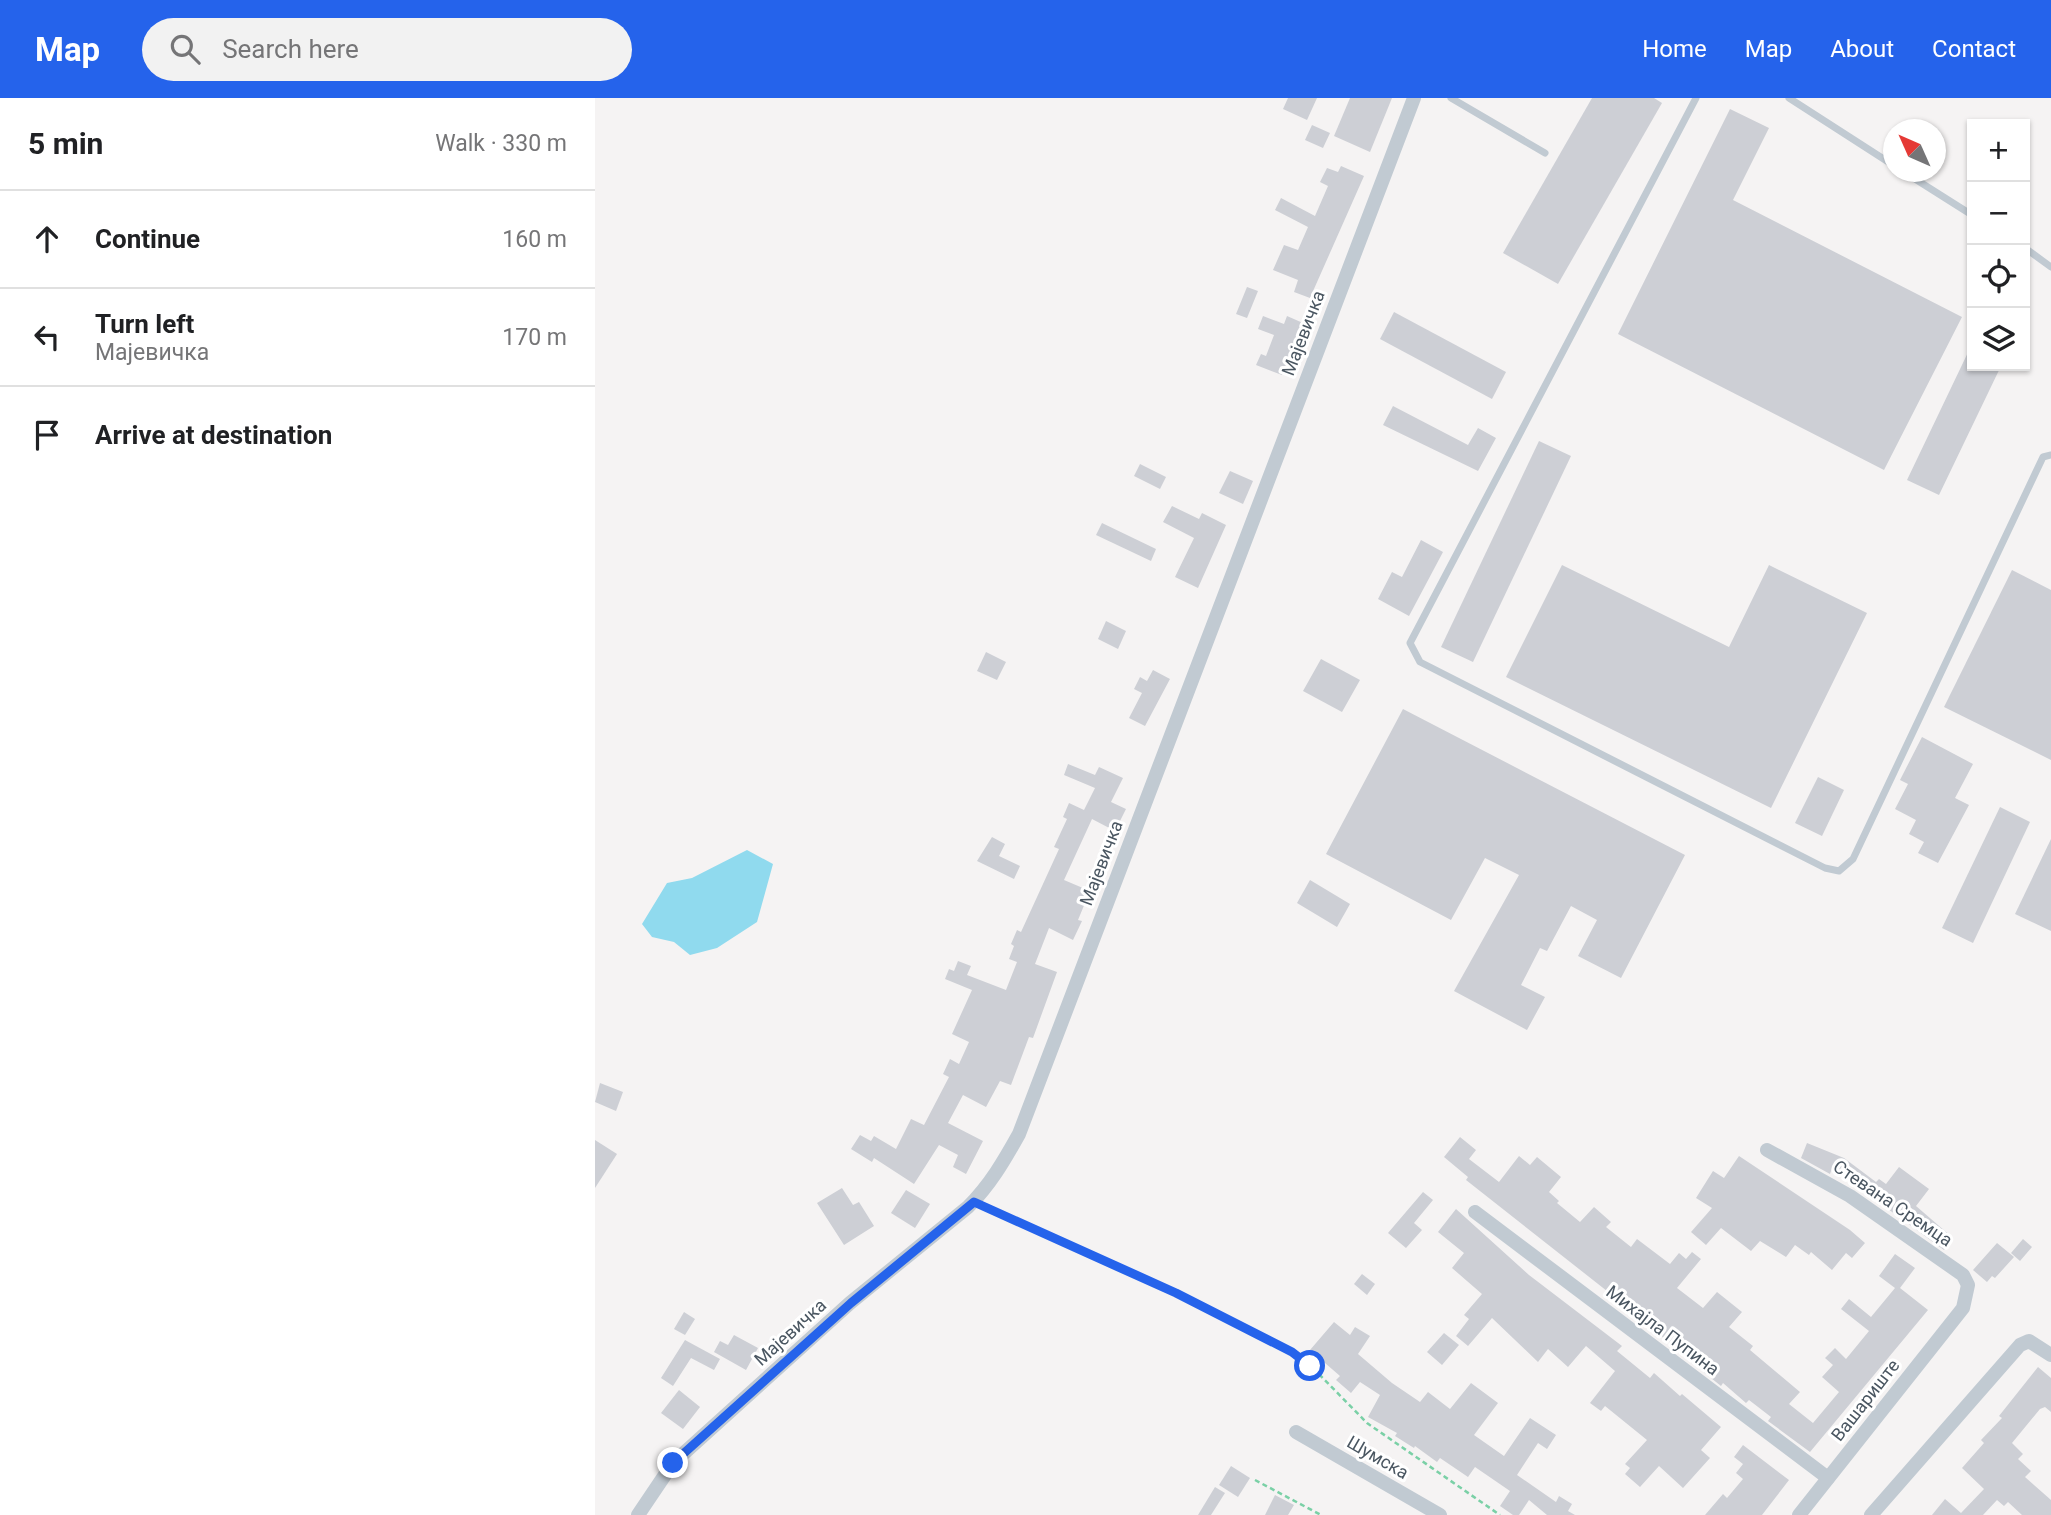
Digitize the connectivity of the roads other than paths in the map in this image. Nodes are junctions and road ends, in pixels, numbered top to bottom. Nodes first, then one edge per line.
1 (1413, 98) edge
2 (1451, 98) edge
3 (1696, 98) edge
4 (1789, 98) edge
5 (1545, 153) dead end
6 (1883, 159) edge
7 (1920, 182) edge
8 (1967, 212) edge
9 (2030, 252) edge
10 (2051, 267) edge
11 (2047, 456) edge
12 (1767, 1150) dead end
13 (1475, 1212) dead end
14 (1963, 1308) joint
15 (2051, 1355) edge
16 (1296, 1432) dead end
17 (1828, 1478) junction
18 (638, 1515) edge
19 (1440, 1515) edge
20 (1799, 1515) edge
21 (1871, 1515) edge

1 - 18 street, Мајевичка
2 - 5 lane
3 - 11 lane
4 - 6 lane
7 - 8 lane
9 - 10 lane
12 - 14 street, Стевана Сремца
13 - 17 street, Михајла Пупина
14 - 17 street, Вашариште
15 - 21 street
16 - 19 street, Шумска
17 - 20 street, Вашариште

